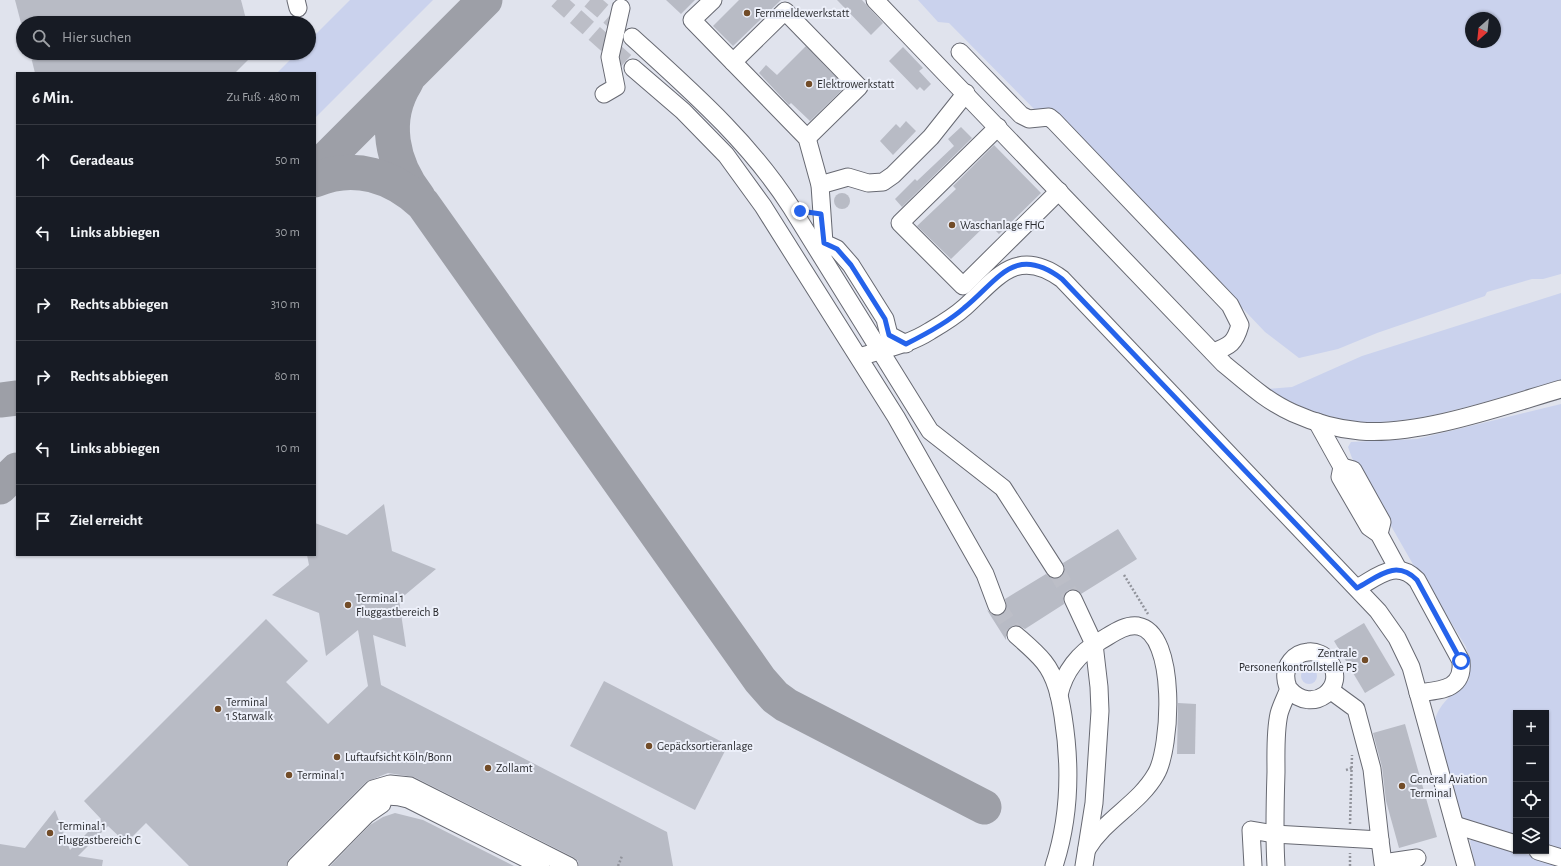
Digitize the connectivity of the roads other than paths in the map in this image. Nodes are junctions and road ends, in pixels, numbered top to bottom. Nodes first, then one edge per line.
1 (713, 0) edge
2 (875, 0) edge
3 (621, 8) dead end
4 (632, 37) tunnel mouth
5 (960, 52) dead end
6 (733, 62) junction
7 (633, 68) tunnel mouth
8 (604, 94) dead end
9 (966, 94) junction
10 (998, 127) junction
11 (807, 138) junction
12 (820, 185) junction
13 (1059, 191) junction
14 (791, 206) junction
15 (821, 214) junction
16 (906, 344) junction
17 (880, 350) junction
18 (1212, 352) junction
19 (859, 358) junction
20 (1561, 389) edge
21 (1317, 422) junction
22 (1055, 569) tunnel mouth
23 (1398, 569) junction
24 (1357, 588) junction
25 (1073, 599) tunnel mouth
26 (997, 606) tunnel mouth
27 (1016, 635) tunnel mouth
28 (1094, 644) junction
29 (1289, 689) junction
30 (1330, 690) junction
31 (1418, 692) junction
32 (1060, 695) junction
33 (408, 800) junction
34 (1454, 825) junction
35 (1274, 834) junction
36 (1380, 840) junction
37 (1513, 843) edge
38 (1087, 849) junction
39 (1548, 854) edge
40 (1417, 858) dead end
41 (1561, 858) edge
42 (296, 866) edge
43 (305, 866) edge
44 (316, 866) edge
45 (541, 866) edge
46 (569, 866) edge
47 (1054, 866) edge
48 (1084, 866) edge
49 (1253, 866) edge
50 (1264, 866) edge
51 (1276, 866) edge
52 (1466, 866) edge

1 - 6 street
2 - 9 street
3 - 8 street
4 - 14 street
5 - 18 street
6 - 11 street
6 - 11 street
7 - 19 street
9 - 10 street
9 - 12 street
10 - 13 street
10 - 13 street
11 - 12 street
12 - 15 street
13 - 18 street
14 - 15 street
14 - 17 street
15 - 16 street
16 - 17 street
16 - 24 street
17 - 19 street
17 - 22 street
18 - 21 street
19 - 26 street
20 - 21 street
21 - 23 street
23 - 24 street
23 - 31 street
24 - 31 street
25 - 28 street
27 - 32 street
28 - 32 street
28 - 38 street
28 - 38 street
29 - 30 street
29 - 30 street
29 - 35 street
30 - 36 street
31 - 34 street
32 - 47 street
33 - 43 street
33 - 44 street
33 - 45 street
34 - 37 street
34 - 52 street
35 - 36 street
35 - 49 street
35 - 50 street
35 - 51 street
36 - 40 street
38 - 48 street
39 - 41 street
42 - 46 street

